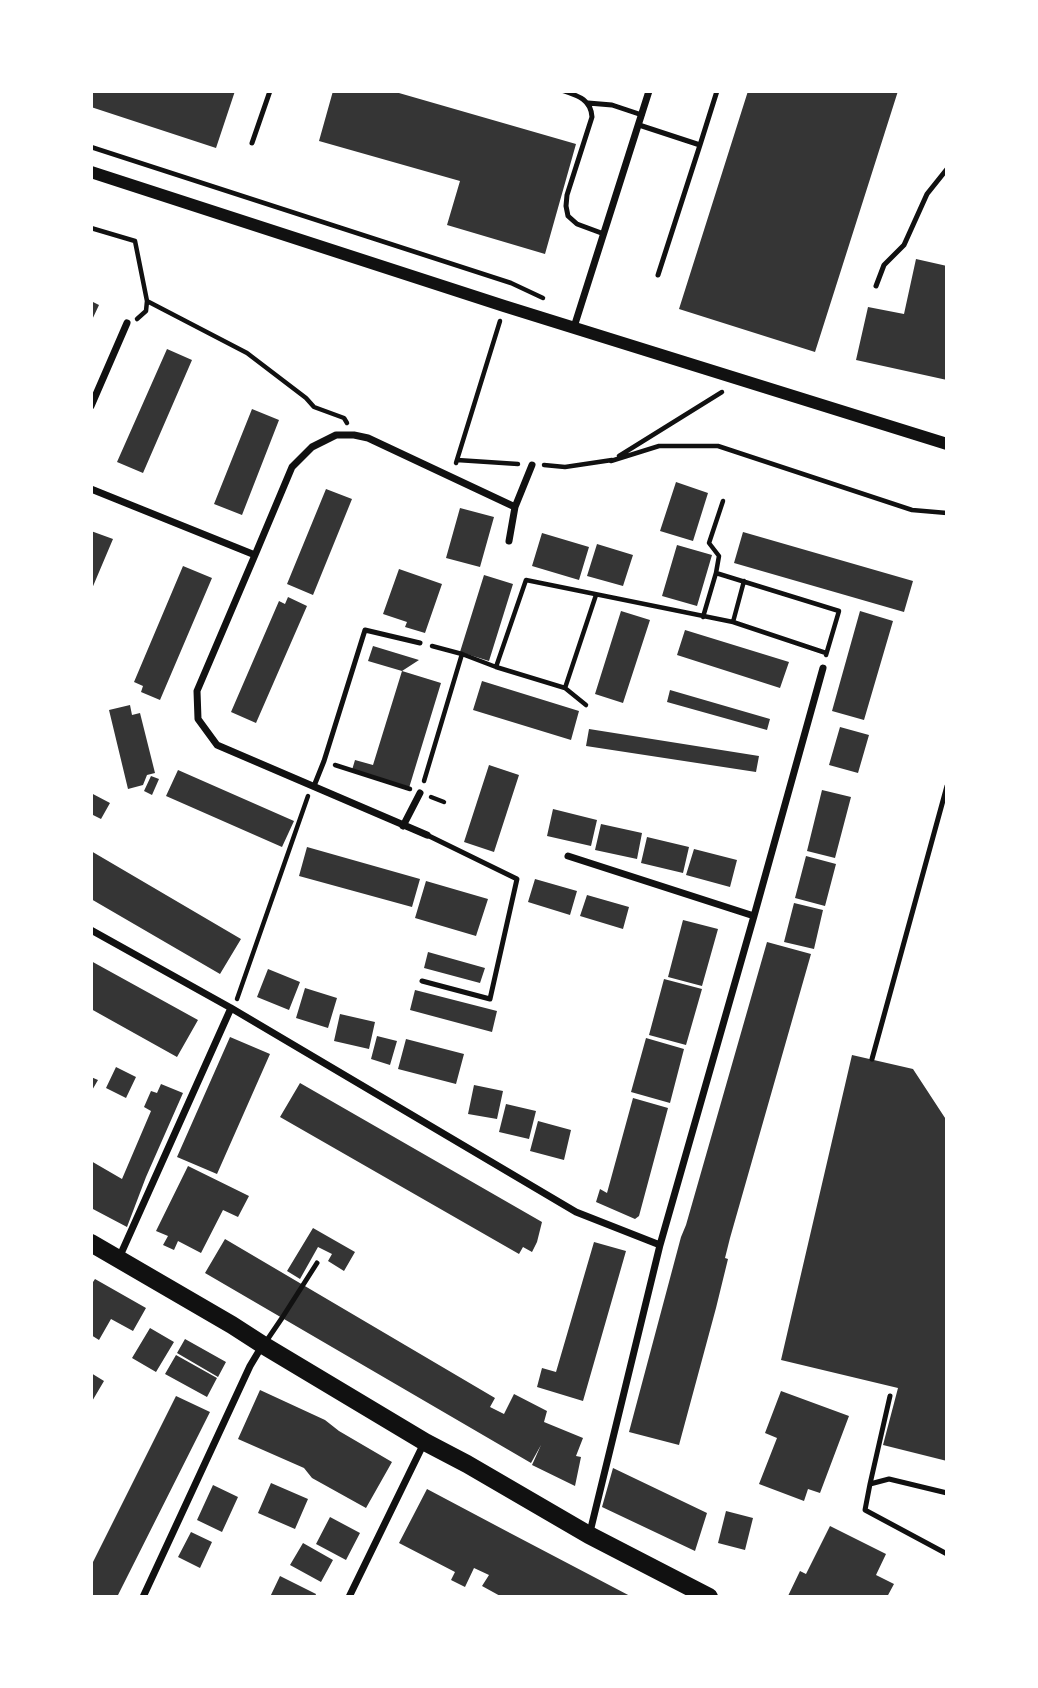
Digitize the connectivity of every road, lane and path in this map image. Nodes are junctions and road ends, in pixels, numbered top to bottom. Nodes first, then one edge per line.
1 (270, 91) edge
2 (564, 91) edge
3 (649, 91) edge
4 (717, 91) edge
5 (588, 103) junction
6 (642, 115) junction
7 (639, 125) junction
8 (252, 143) dead end
9 (700, 145) junction
10 (91, 147) edge
11 (947, 169) edge
12 (91, 172) edge
13 (91, 228) edge
14 (604, 234) junction
15 (658, 275) dead end
16 (511, 283) junction
17 (876, 286) dead end
18 (545, 299) dead end
19 (147, 302) junction
20 (504, 306) junction
21 (127, 323) joint
22 (574, 327) junction
23 (741, 381) junction
24 (91, 406) edge
25 (354, 435) junction
26 (947, 444) edge
27 (457, 460) junction
28 (611, 460) junction
29 (532, 465) junction
30 (450, 477) junction
31 (91, 489) edge
32 (723, 502) dead end
33 (515, 507) junction
34 (947, 513) edge
35 (509, 541) dead end
36 (255, 555) junction
37 (716, 573) junction
38 (744, 581) junction
39 (596, 595) junction
40 (703, 617) junction
41 (733, 622) junction
42 (420, 643) joint
43 (462, 654) junction
44 (827, 654) junction
45 (496, 667) junction
46 (823, 668) joint
47 (565, 688) junction
48 (586, 705) dead end
49 (324, 761) junction
50 (314, 786) junction
51 (947, 786) edge
52 (420, 793) junction
53 (444, 802) dead end
54 (403, 826) junction
55 (427, 835) joint
56 (568, 856) dead end
57 (754, 916) junction
58 (91, 930) edge
59 (422, 981) dead end
60 (231, 1008) junction
61 (872, 1059) dead end
62 (91, 1243) edge
63 (660, 1245) junction
64 (119, 1259) junction
65 (317, 1263) dead end
66 (263, 1345) junction
67 (890, 1396) dead end
68 (425, 1442) junction
69 (870, 1484) junction
70 (947, 1493) edge
71 (589, 1535) junction
72 (947, 1554) edge
73 (143, 1597) edge
74 (349, 1597) edge
75 (709, 1597) edge

1 - 8 lane
2 - 5 lane
3 - 6 street
4 - 9 lane
5 - 6 lane
5 - 14 lane
6 - 7 street
7 - 9 lane
7 - 14 street
9 - 15 lane
10 - 16 path
11 - 17 lane
12 - 20 street
13 - 19 path
14 - 22 street
16 - 18 path
16 - 20 path
19 - 21 path
19 - 25 path
20 - 22 street
20 - 27 path
21 - 24 street
22 - 23 street
23 - 26 street
23 - 28 path
25 - 30 street
25 - 36 street
27 - 29 path
27 - 30 path
28 - 29 path
28 - 34 path
29 - 33 street
30 - 33 street
31 - 36 street
32 - 37 path
33 - 35 street
36 - 50 street
37 - 38 path
37 - 40 path
38 - 41 path
38 - 44 path
39 - 40 path
39 - 45 path
39 - 47 path
40 - 41 path
41 - 44 path
42 - 43 path
42 - 49 lane
43 - 45 path
43 - 52 path
44 - 46 path
45 - 47 path
46 - 57 street
47 - 48 path
49 - 50 lane
49 - 52 path
50 - 54 street
50 - 60 path
51 - 61 lane
52 - 53 path
52 - 54 street
54 - 55 street
55 - 59 lane
56 - 57 street
57 - 63 street
58 - 60 street
60 - 63 street
60 - 64 street
62 - 64 main road
63 - 71 street
64 - 66 main road
65 - 66 lane
66 - 68 main road
66 - 73 street
67 - 69 lane
68 - 71 main road
68 - 74 street
69 - 70 lane
69 - 72 lane
71 - 75 main road

